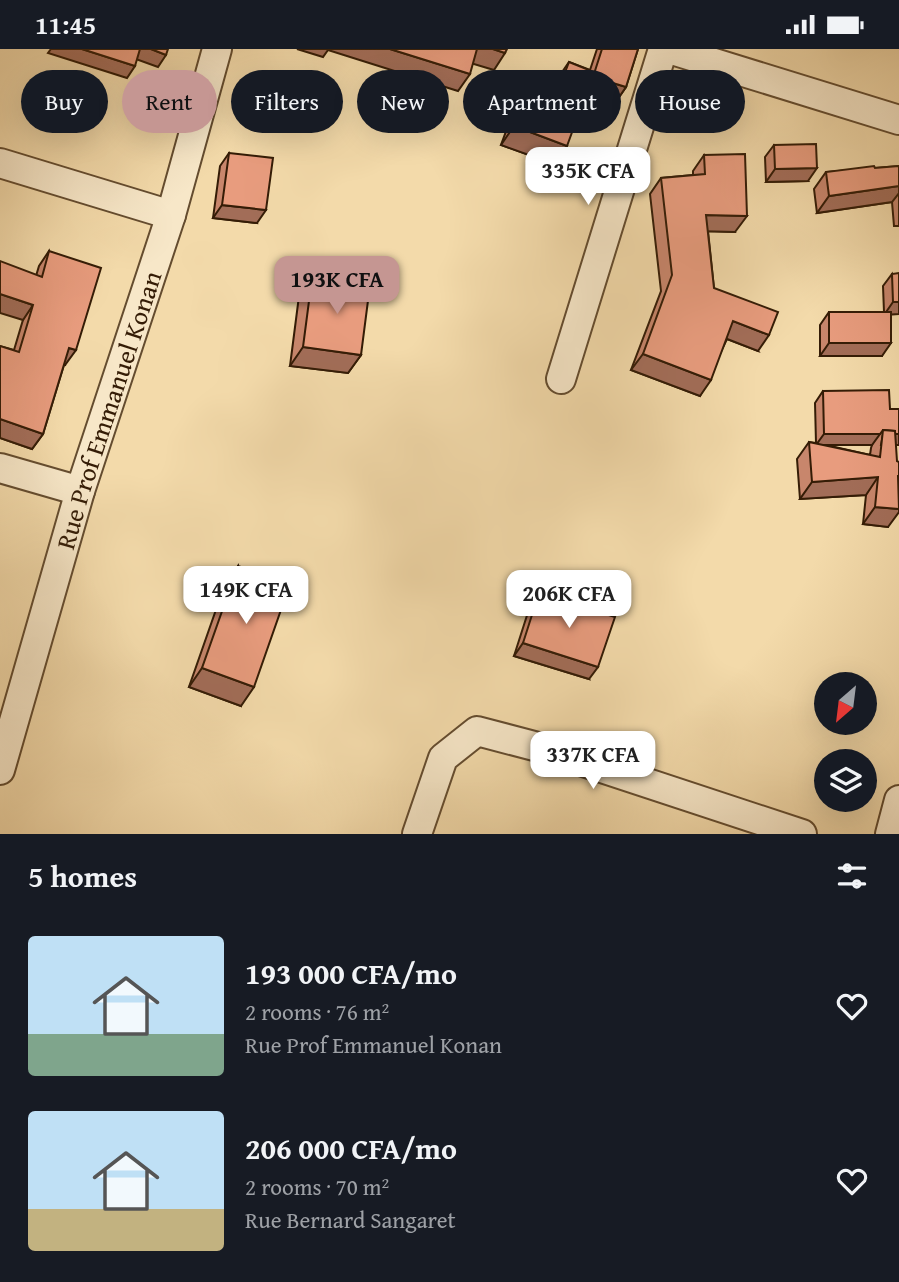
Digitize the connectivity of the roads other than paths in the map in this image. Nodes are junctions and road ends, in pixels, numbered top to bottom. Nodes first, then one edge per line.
1 (217, 49) edge
2 (663, 49) edge
3 (669, 49) edge
4 (899, 120) edge
5 (0, 163) edge
6 (172, 215) junction
7 (561, 379) dead end
8 (0, 468) edge
9 (80, 491) junction
10 (0, 770) edge
11 (899, 800) edge
12 (417, 834) edge
13 (802, 834) edge
14 (890, 834) edge

1 - 6 street, Rue Prof Emmanuel Konan
2 - 7 street
3 - 4 street
5 - 6 street
6 - 9 street, Rue Prof Emmanuel Konan
8 - 9 street
9 - 10 street, Rue Prof Emmanuel Konan
11 - 14 street
12 - 13 street

